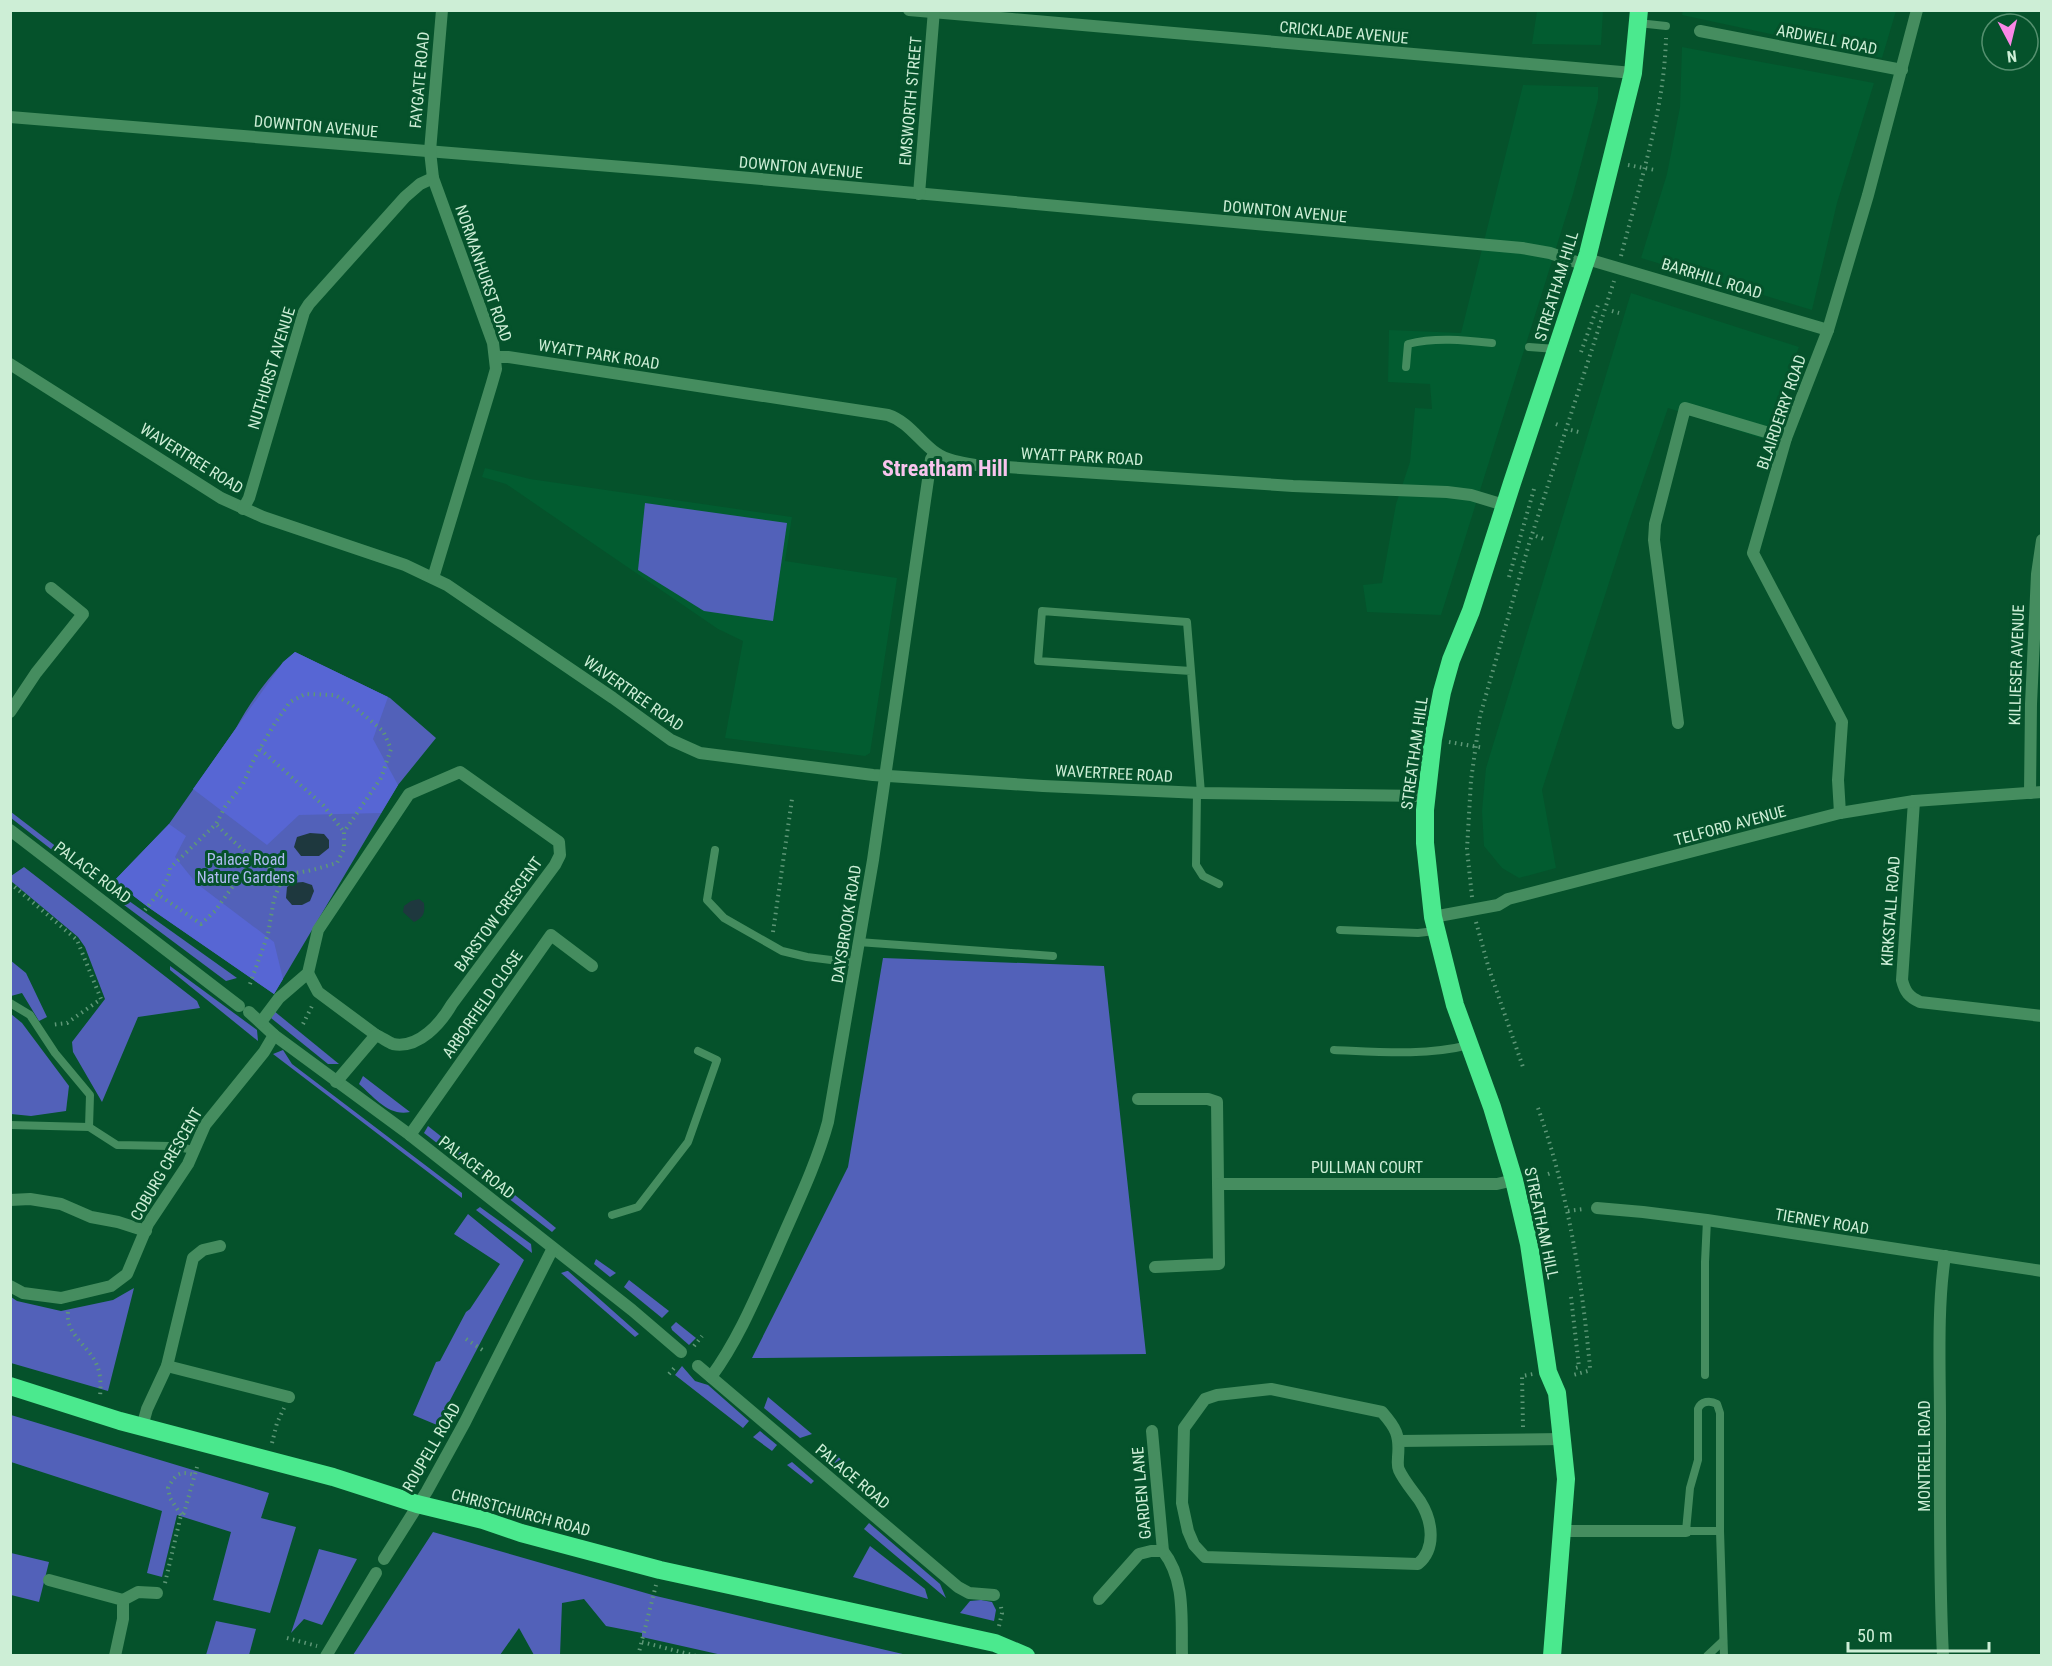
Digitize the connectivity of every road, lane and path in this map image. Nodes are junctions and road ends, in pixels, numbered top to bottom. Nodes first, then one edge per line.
1 (442, 10) edge
2 (909, 10) edge
3 (1917, 10) edge
4 (933, 12) edge
5 (1639, 17) edge
6 (1666, 26) dead end
7 (1700, 31) dead end
8 (1902, 70) junction
9 (1633, 73) junction
10 (10, 117) edge
11 (430, 151) junction
12 (1622, 164) dead end
13 (1655, 170) dead end
14 (433, 178) junction
15 (919, 194) junction
16 (1586, 262) junction
17 (1600, 306) dead end
18 (1612, 311) dead end
19 (1619, 313) dead end
20 (1828, 330) junction
21 (1492, 343) dead end
22 (1529, 346) dead end
23 (1558, 349) junction
24 (1581, 352) dead end
25 (496, 357) junction
26 (10, 364) edge
27 (1406, 367) dead end
28 (1571, 430) dead end
29 (1579, 432) dead end
30 (1786, 438) junction
31 (935, 453) junction
32 (1534, 489) dead end
33 (1504, 505) junction
34 (243, 508) junction
35 (1536, 536) dead end
36 (1544, 539) dead end
37 (2042, 540) edge
38 (1528, 544) dead end
39 (1509, 577) dead end
40 (433, 578) junction
41 (51, 588) dead end
42 (1191, 671) junction
43 (10, 712) edge
44 (1678, 723) dead end
45 (1446, 741) dead end
46 (1475, 746) junction
47 (1484, 748) dead end
48 (260, 749) junction
49 (885, 776) junction
50 (1199, 793) junction
51 (2036, 793) edge
52 (1425, 796) junction
53 (792, 799) dead end
54 (1914, 801) junction
55 (1840, 813) junction
56 (216, 824) junction
57 (10, 830) edge
58 (344, 832) junction
59 (715, 850) dead end
60 (254, 857) junction
61 (285, 872) junction
62 (10, 884) edge
63 (1219, 884) dead end
64 (156, 893) junction
65 (1474, 909) junction
66 (145, 910) dead end
67 (1435, 924) junction
68 (1340, 930) dead end
69 (858, 942) junction
70 (771, 945) junction
71 (1053, 956) dead end
72 (855, 963) junction
73 (592, 966) dead end
74 (308, 973) junction
75 (250, 984) dead end
76 (318, 992) junction
77 (10, 1003) edge
78 (2042, 1016) edge
79 (261, 1022) junction
80 (303, 1024) dead end
81 (38, 1026) junction
82 (274, 1035) junction
83 (376, 1035) junction
84 (1469, 1045) junction
85 (1334, 1050) dead end
86 (698, 1051) dead end
87 (1523, 1067) dead end
88 (336, 1082) junction
89 (1138, 1099) dead end
90 (1538, 1108) dead end
91 (10, 1125) edge
92 (89, 1127) junction
93 (410, 1135) junction
94 (195, 1150) junction
95 (1514, 1180) junction
96 (1219, 1184) junction
97 (10, 1200) edge
98 (1597, 1208) dead end
99 (612, 1215) dead end
100 (1707, 1220) junction
101 (146, 1231) junction
102 (220, 1246) dead end
103 (553, 1248) junction
104 (1945, 1256) junction
105 (1155, 1267) dead end
106 (2042, 1271) edge
107 (10, 1286) edge
108 (70, 1296) junction
109 (1571, 1297) dead end
110 (702, 1336) dead end
111 (466, 1339) dead end
112 (485, 1351) dead end
113 (684, 1354) junction
114 (167, 1366) junction
115 (698, 1366) dead end
116 (1572, 1368) dead end
117 (669, 1374) dead end
118 (1533, 1374) dead end
119 (1573, 1375) dead end
120 (1705, 1375) dead end
121 (711, 1377) junction
122 (10, 1386) edge
123 (100, 1397) dead end
124 (289, 1397) joint
125 (142, 1427) junction
126 (1152, 1431) dead end
127 (1523, 1434) dead end
128 (1562, 1438) junction
129 (1400, 1441) junction
130 (272, 1443) dead end
131 (197, 1467) dead end
132 (194, 1475) junction
133 (417, 1504) junction
134 (181, 1515) junction
135 (1562, 1530) junction
136 (1686, 1531) junction
137 (1720, 1531) junction
138 (1163, 1551) junction
139 (384, 1559) joint
140 (660, 1570) junction
141 (376, 1573) joint
142 (48, 1580) dead end
143 (157, 1593) joint
144 (995, 1598) joint
145 (1099, 1599) dead end
146 (123, 1600) junction
147 (999, 1627) dead end
148 (287, 1638) dead end
149 (1723, 1641) junction
150 (642, 1642) junction
151 (328, 1653) edge
152 (115, 1656) edge
153 (638, 1656) edge
154 (696, 1656) edge
155 (1026, 1656) edge
156 (1182, 1656) edge
157 (1552, 1656) edge
158 (1707, 1656) edge
159 (1724, 1656) edge
160 (1943, 1656) edge

1 - 11 street, FAYGATE ROAD
2 - 4 street, CRICKLADE AVENUE
3 - 8 street, BLAIRDERRY ROAD
4 - 9 street, CRICKLADE AVENUE
4 - 15 street, EMSWORTH STREET
5 - 6 lane
5 - 9 highway, STREATHAM HILL
7 - 8 street, ARDWELL ROAD
8 - 20 street, BLAIRDERRY ROAD
9 - 16 highway, STREATHAM HILL
10 - 11 street, DOWNTON AVENUE
11 - 14 street, NORMANHURST ROAD
11 - 15 street, DOWNTON AVENUE
12 - 13 path
14 - 25 street, NORMANHURST ROAD
14 - 34 street, NUTHURST AVENUE
15 - 16 street, DOWNTON AVENUE
16 - 20 street, BARRHILL ROAD
16 - 23 highway, STREATHAM HILL
17 - 24 path
18 - 19 path
20 - 30 street, BLAIRDERRY ROAD
21 - 27 lane
22 - 23 lane
23 - 33 highway, STREATHAM HILL
25 - 31 street, WYATT PARK ROAD
25 - 40 street, NORMANHURST ROAD
26 - 34 street, WAVERTREE ROAD
28 - 29 path
30 - 44 street
30 - 55 street, BLAIRDERRY ROAD
31 - 33 street, WYATT PARK ROAD
31 - 49 street, DAYSBROOK ROAD
32 - 39 path
33 - 52 highway, STREATHAM HILL
34 - 40 street, WAVERTREE ROAD
35 - 36 path
37 - 51 street, KILLIESER AVENUE
38 - 46 path
40 - 49 street, WAVERTREE ROAD
41 - 43 street
42 - 42 lane
42 - 50 lane
45 - 46 path
46 - 47 path
46 - 65 path
48 - 56 path
48 - 58 path
48 - 58 path
49 - 50 street, WAVERTREE ROAD
49 - 69 street, DAYSBROOK ROAD
50 - 52 street, WAVERTREE ROAD
50 - 63 lane
51 - 54 street, TELFORD AVENUE
52 - 67 highway, STREATHAM HILL
53 - 70 path
54 - 55 street, TELFORD AVENUE
54 - 78 street, KIRKSTALL ROAD
55 - 65 street, TELFORD AVENUE
56 - 60 path
56 - 64 path
57 - 79 street, PALACE ROAD
58 - 61 path
59 - 70 lane
60 - 61 path
60 - 64 path
61 - 75 path
62 - 81 path
64 - 66 path
65 - 67 street, TELFORD AVENUE
65 - 87 path
67 - 68 lane
67 - 84 highway, STREATHAM HILL
69 - 71 lane
69 - 72 street, DAYSBROOK ROAD
70 - 72 lane
72 - 121 street, DAYSBROOK ROAD
73 - 93 street, ARBORFIELD CLOSE
74 - 76 street, BARSTOW CRESCENT
74 - 79 street
74 - 83 street, BARSTOW CRESCENT
76 - 80 path
76 - 83 street, BARSTOW CRESCENT
77 - 81 lane
79 - 82 street, PALACE ROAD
81 - 92 lane
82 - 88 street, PALACE ROAD
82 - 94 street, COBURG CRESCENT
83 - 88 street
84 - 85 lane
84 - 95 highway, STREATHAM HILL
86 - 99 lane
88 - 93 street, PALACE ROAD
89 - 96 street
90 - 119 path, STREATHAM HILL
91 - 92 lane
92 - 94 lane
93 - 103 street, PALACE ROAD
94 - 101 street, COBURG CRESCENT
95 - 96 street, PULLMAN COURT
95 - 128 highway, STREATHAM HILL
96 - 105 street
97 - 101 street
98 - 100 street, TIERNEY ROAD
100 - 104 street, TIERNEY ROAD
100 - 120 lane
101 - 108 street, COBURG CRESCENT
102 - 114 street
103 - 113 street, PALACE ROAD
103 - 133 street, ROUPELL ROAD
104 - 106 street, TIERNEY ROAD
104 - 160 street, MONTRELL ROAD
107 - 108 street, COBURG CRESCENT
108 - 123 path
109 - 116 path
110 - 113 path
111 - 112 path
113 - 117 path
114 - 124 street
114 - 125 street
115 - 121 street, PALACE ROAD
118 - 127 path
121 - 144 street, PALACE ROAD
122 - 125 highway, CHRISTCHURCH ROAD
124 - 130 path
125 - 133 highway, CHRISTCHURCH ROAD
126 - 138 street, GARDEN LANE
128 - 129 street
128 - 135 highway, STREATHAM HILL
129 - 129 street
131 - 132 path
132 - 134 path
132 - 134 path
133 - 139 street, ROUPELL ROAD
133 - 140 highway, CHRISTCHURCH ROAD
134 - 143 path
135 - 136 street
135 - 157 highway, STREATHAM HILL
136 - 137 lane
136 - 137 lane
137 - 149 lane
138 - 145 street
138 - 156 street, GARDEN LANE
139 - 141 lane, ROUPELL ROAD
140 - 150 path
140 - 155 highway, CHRISTCHURCH ROAD
141 - 151 street, ROUPELL ROAD
142 - 146 street
143 - 146 street
144 - 147 path
146 - 152 street
148 - 151 path
149 - 158 lane
149 - 159 lane
150 - 153 path
150 - 154 path

